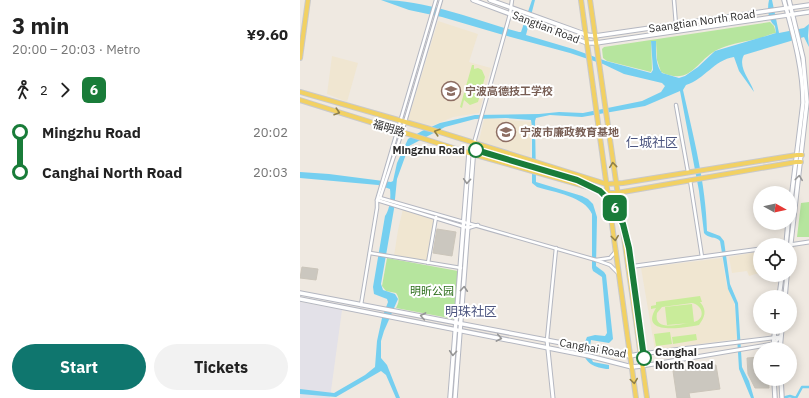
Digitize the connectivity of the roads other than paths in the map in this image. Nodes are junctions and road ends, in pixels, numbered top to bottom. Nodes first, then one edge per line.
1 (308, 0) edge
2 (436, 0) edge
3 (441, 0) edge
4 (473, 0) edge
5 (490, 0) edge
6 (512, 0) edge
7 (581, 0) edge
8 (590, 0) edge
9 (674, 0) edge
10 (784, 0) edge
11 (789, 0) edge
12 (809, 5) edge
13 (791, 7) junction
14 (511, 8) junction
15 (787, 9) junction
16 (809, 12) edge
17 (510, 14) junction
18 (791, 15) junction
19 (676, 24) junction
20 (794, 28) junction
21 (587, 35) junction
22 (595, 36) junction
23 (587, 43) junction
24 (596, 43) junction
25 (300, 58) edge
26 (300, 92) edge
27 (300, 100) edge
28 (676, 105) dead end
29 (403, 121) junction
30 (400, 131) junction
31 (474, 144) junction
32 (472, 154) junction
33 (797, 155) junction
34 (802, 155) junction
35 (798, 162) junction
36 (688, 173) junction
37 (692, 180) junction
38 (606, 184) junction
39 (615, 184) junction
40 (794, 186) edge
41 (382, 188) junction
42 (609, 193) junction
43 (617, 193) junction
44 (380, 198) junction
45 (377, 200) junction
46 (385, 201) junction
47 (436, 216) junction
48 (464, 224) junction
49 (468, 226) junction
50 (791, 238) edge
51 (809, 242) edge
52 (797, 244) edge
53 (556, 248) junction
54 (753, 250) edge
55 (616, 251) junction
56 (370, 252) junction
57 (702, 257) junction
58 (596, 260) junction
59 (428, 263) junction
60 (628, 267) junction
61 (460, 268) junction
62 (465, 269) junction
63 (620, 275) junction
64 (300, 293) edge
65 (300, 299) edge
66 (361, 305) junction
67 (456, 323) junction
68 (461, 324) junction
69 (455, 330) junction
70 (461, 331) junction
71 (774, 334) edge
72 (781, 334) edge
73 (774, 337) junction
74 (780, 337) junction
75 (548, 340) junction
76 (773, 342) edge
77 (775, 342) edge
78 (780, 342) edge
79 (753, 347) edge
80 (548, 348) junction
81 (640, 354) junction
82 (630, 356) junction
83 (642, 366) junction
84 (632, 367) junction
85 (774, 386) edge
86 (781, 386) edge
87 (782, 396) edge
88 (775, 397) edge
89 (450, 398) edge
90 (455, 398) edge
91 (553, 398) edge
92 (636, 398) edge
93 (647, 398) edge

1 - 25 main road
2 - 29 street
3 - 29 street
4 - 17 main road, Sangtian Road
5 - 14 main road, Sangtian Road
6 - 14 street
7 - 21 main road
8 - 22 main road
9 - 19 street
10 - 15 main road
11 - 13 main road
12 - 13 main road, Saangtian North Road
13 - 15 main road, Saangtian North Road
13 - 18 main road
14 - 17 street
14 - 21 main road, Sangtian Road
15 - 18 main road
15 - 19 main road, Saangtian North Road
16 - 18 main road, Saangtian North Road
17 - 23 main road, Sangtian Road
17 - 31 street
18 - 20 main road
18 - 24 main road, Saangtian North Road
19 - 22 main road, Saangtian North Road
20 - 33 main road
20 - 34 main road
21 - 22 main road, Sangtian Road
21 - 23 main road
22 - 24 main road
23 - 24 main road, Sangtian Road
23 - 38 main road
39 -> 24 main road
26 - 29 main road, 福明路
27 -> 30 main road, 福明路
28 - 36 street
29 - 30 street
31 -> 29 main road, 福明路
30 - 32 main road, 福明路
30 - 41 street
31 - 32 main road
31 - 38 main road, 福明路
32 - 42 main road, 福明路
32 -> 48 main road
32 - 49 main road
33 - 34 main road, 福明路
33 - 35 main road
33 - 36 main road, 福明路
34 - 35 main road
35 - 37 main road, 福明路
35 - 40 main road
50 -> 35 main road
36 - 39 main road, 福明路
37 - 43 main road, 福明路
37 - 57 street
38 - 39 main road, 福明路
38 - 42 main road
39 - 43 main road
41 - 44 street
41 - 45 street
42 - 43 main road, 福明路
42 -> 55 main road
43 - 60 main road
44 - 45 street
44 - 46 street
45 - 46 street
45 - 56 street
46 - 47 street
47 - 48 street
47 - 59 street
48 - 49 street
48 - 61 main road
49 - 53 street
49 - 62 main road
51 - 52 street
53 - 58 street
53 - 75 street
54 - 57 street
55 - 58 street
55 - 63 main road
56 - 59 street
56 - 66 street
57 - 60 street
58 - 63 street
59 - 61 street
60 - 81 main road
61 - 62 street
61 - 67 main road
68 -> 62 main road
63 - 82 main road
64 - 66 main road, Canghai Road
65 - 69 main road, Canghai Road
67 -> 66 main road, Canghai Road
67 - 68 main road, Canghai Road
67 - 69 main road
68 - 70 main road
68 - 75 main road, Canghai Road
69 - 70 main road, Canghai Road
69 -> 89 main road
70 -> 80 main road, Canghai Road
70 - 90 main road
71 - 73 main road
72 - 74 main road
73 - 74 street, Canghai Road
73 - 76 main road
73 - 81 street, Canghai Road
74 - 77 street
74 - 78 main road
75 - 80 street
75 - 82 main road, Canghai Road
79 - 83 street, Canghai Road
80 - 84 main road, Canghai Road
80 - 91 street
81 - 82 main road, Canghai Road
81 - 83 main road
82 - 84 main road
83 - 84 main road, Canghai Road
83 - 93 main road
84 -> 92 main road
85 - 88 main road
86 - 87 main road

